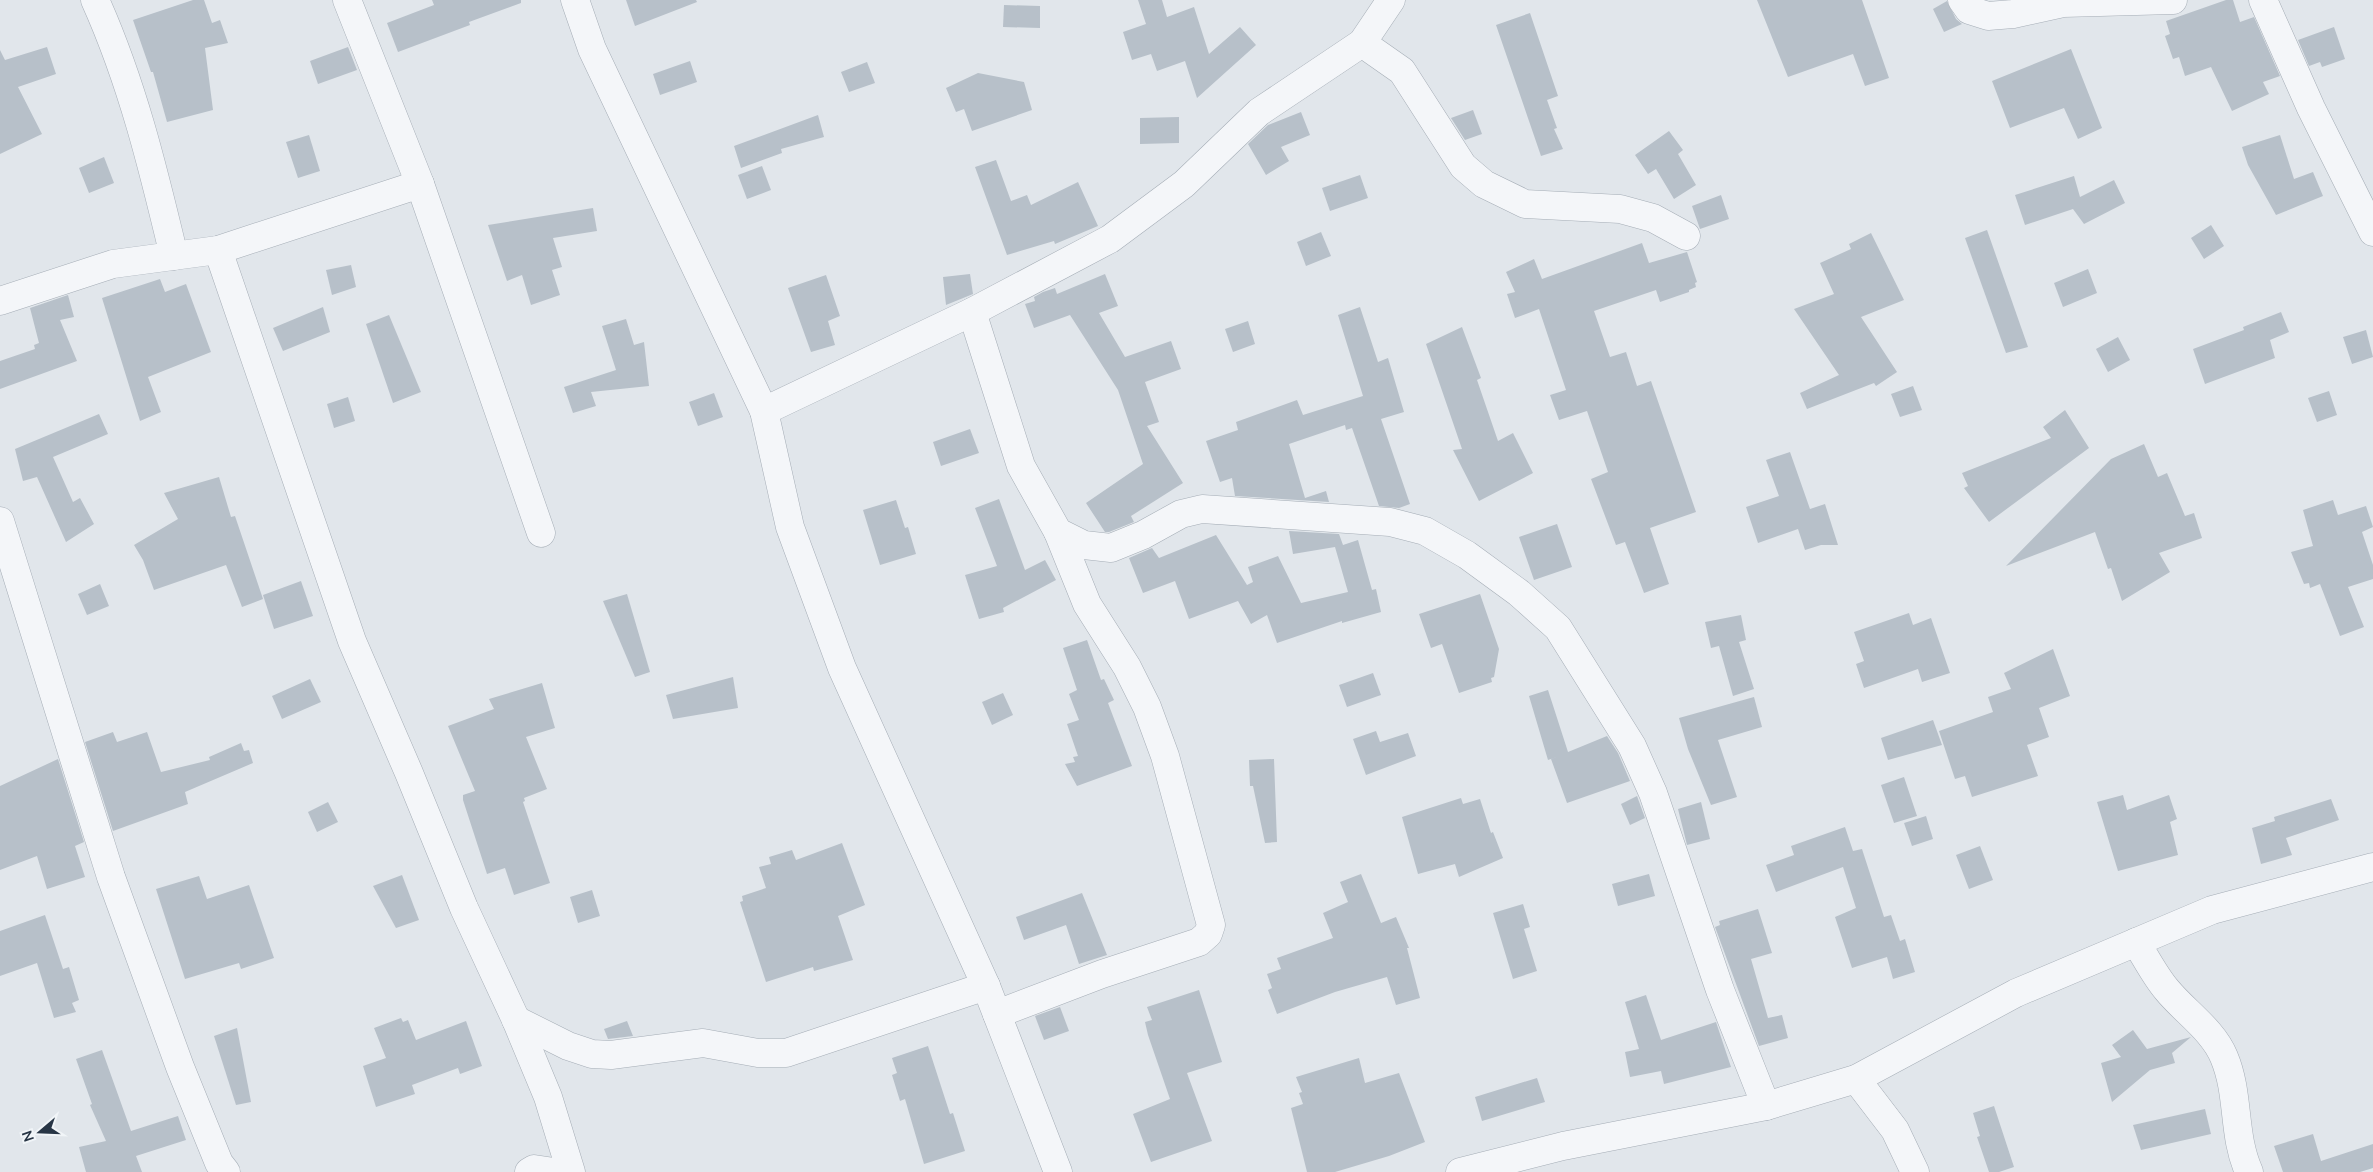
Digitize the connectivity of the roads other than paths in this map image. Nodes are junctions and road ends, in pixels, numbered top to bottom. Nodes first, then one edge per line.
1 (95, 0) edge
2 (347, 0) edge
3 (575, 0) edge
4 (1391, 0) edge
5 (1962, 0) edge
6 (2173, 0) edge
7 (2264, 0) edge
8 (1362, 43) junction
9 (420, 184) junction
10 (2373, 232) edge
11 (1686, 236) dead end
12 (218, 250) junction
13 (174, 256) junction
14 (0, 301) edge
15 (972, 312) junction
16 (764, 411) junction
17 (0, 521) edge
18 (541, 532) dead end
19 (1058, 532) junction
20 (2373, 867) edge
21 (2136, 942) junction
22 (986, 986) junction
23 (997, 1014) junction
24 (516, 1020) junction
25 (1856, 1079) junction
26 (1766, 1106) junction
27 (1509, 1166) edge
28 (226, 1172) edge
29 (529, 1172) edge
30 (554, 1172) edge
31 (571, 1172) edge
32 (1058, 1172) edge
33 (1460, 1172) edge
34 (1915, 1172) edge
35 (2250, 1172) edge

1 - 13 street
2 - 9 street
3 - 16 street
4 - 8 street
5 - 6 street
7 - 10 street
8 - 11 street
8 - 15 street
9 - 12 street
9 - 18 street
12 - 13 street
12 - 24 street
13 - 14 street
15 - 16 street
15 - 19 street
16 - 22 street
17 - 28 street
19 - 23 street
19 - 26 street
20 - 21 street
21 - 25 street
21 - 35 street
22 - 23 street
22 - 24 street
23 - 32 street
24 - 31 street
25 - 26 street
25 - 34 street
26 - 27 street
27 - 33 street
29 - 30 street

